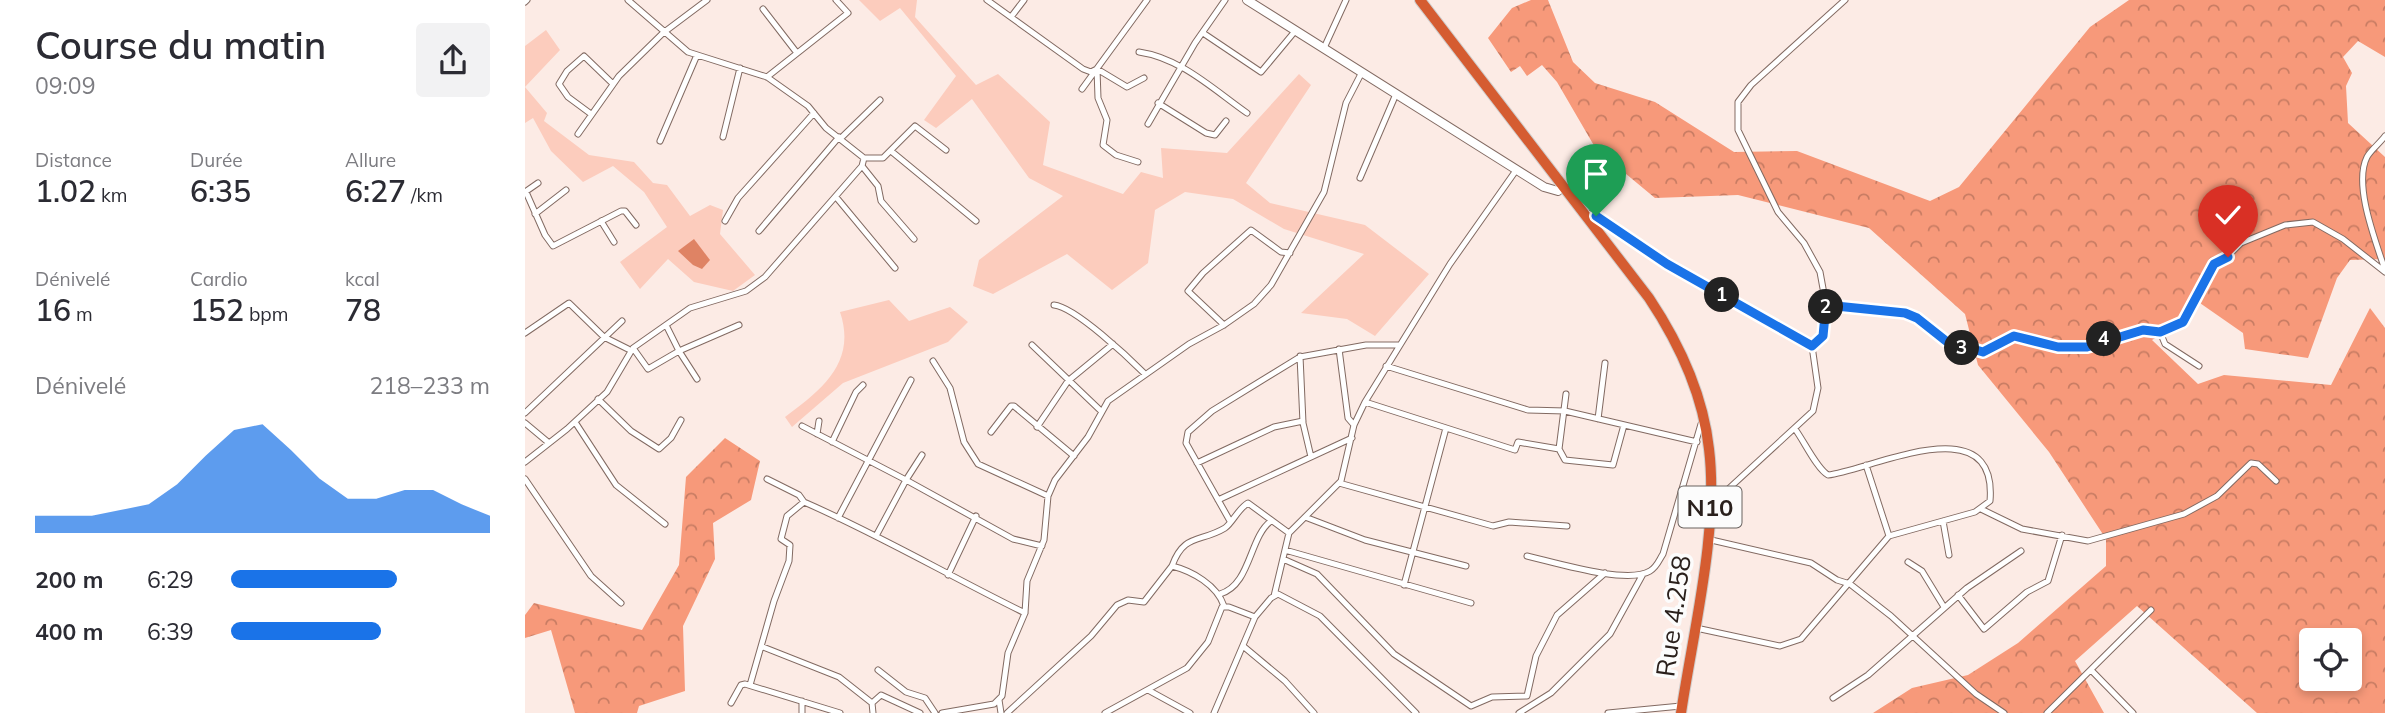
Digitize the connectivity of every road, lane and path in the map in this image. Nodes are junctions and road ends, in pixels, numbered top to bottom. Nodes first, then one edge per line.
1 (707, 0) edge
2 (836, 0) edge
3 (987, 0) edge
4 (1024, 0) edge
5 (1147, 0) edge
6 (1225, 0) edge
7 (1248, 0) edge
8 (1346, 0) edge
9 (1420, 0) edge
10 (1845, 0) edge
11 (629, 1) edge
12 (763, 9) dead end
13 (1011, 17) junction
14 (1296, 30) junction
15 (663, 33) junction
16 (1202, 33) junction
17 (1324, 48) junction
18 (797, 52) junction
19 (1139, 52) dead end
20 (697, 55) junction
21 (740, 68) junction
22 (1097, 68) junction
23 (1182, 68) junction
24 (1362, 72) junction
25 (767, 77) junction
26 (1144, 78) dead end
27 (612, 83) junction
28 (1082, 89) dead end
29 (1396, 94) junction
30 (880, 100) dead end
31 (1158, 103) junction
32 (814, 113) junction
33 (1247, 113) dead end
34 (591, 114) junction
35 (1226, 121) dead end
36 (1148, 124) dead end
37 (578, 134) dead end
38 (2385, 136) edge
39 (723, 137) dead end
40 (840, 138) junction
41 (660, 141) dead end
42 (946, 150) dead end
43 (891, 151) junction
44 (864, 158) junction
45 (1139, 162) dead end
46 (862, 166) junction
47 (1517, 169) junction
48 (1360, 178) dead end
49 (538, 183) dead end
50 (566, 190) dead end
51 (1562, 190) junction
52 (526, 192) edge
53 (835, 197) junction
54 (1583, 211) junction
55 (535, 214) junction
56 (725, 220) dead end
57 (601, 221) junction
58 (977, 221) dead end
59 (636, 225) dead end
60 (759, 231) dead end
61 (914, 239) dead end
62 (614, 242) dead end
63 (1290, 253) junction
64 (895, 268) dead end
65 (2385, 272) edge
66 (1054, 305) dead end
67 (1826, 305) junction
68 (622, 321) dead end
69 (666, 325) junction
70 (739, 325) dead end
71 (1224, 325) junction
72 (2160, 332) junction
73 (525, 333) edge
74 (604, 337) junction
75 (1946, 341) junction
76 (1113, 344) junction
77 (1032, 345) dead end
78 (1399, 345) junction
79 (1812, 346) junction
80 (631, 349) junction
81 (1339, 349) junction
82 (679, 351) junction
83 (1300, 357) junction
84 (1956, 359) dead end
85 (933, 362) dead end
86 (1605, 363) dead end
87 (1386, 366) junction
88 (2199, 366) dead end
89 (1145, 374) junction
90 (697, 379) dead end
91 (911, 380) dead end
92 (1068, 381) junction
93 (863, 385) dead end
94 (1566, 394) dead end
95 (598, 399) junction
96 (1365, 402) junction
97 (1101, 411) junction
98 (1565, 411) junction
99 (525, 413) edge
100 (1703, 417) junction
101 (1598, 419) junction
102 (681, 420) dead end
103 (820, 421) dead end
104 (1303, 421) junction
105 (575, 422) junction
106 (525, 423) edge
107 (1354, 425) junction
108 (1624, 425) junction
109 (802, 426) dead end
110 (1037, 427) junction
111 (1446, 428) junction
112 (1795, 429) junction
113 (991, 432) dead end
114 (817, 434) junction
115 (1352, 438) junction
116 (832, 442) junction
117 (1697, 442) junction
118 (549, 443) junction
119 (1559, 449) junction
120 (922, 455) dead end
121 (1074, 456) junction
122 (1311, 457) junction
123 (867, 461) junction
124 (525, 462) edge
125 (1197, 464) junction
126 (1866, 466) junction
127 (525, 479) edge
128 (767, 479) dead end
129 (906, 480) junction
130 (2276, 481) dead end
131 (1339, 483) junction
132 (1048, 496) junction
133 (1218, 500) junction
134 (804, 502) junction
135 (1710, 507) junction
136 (1422, 508) junction
137 (1981, 509) junction
138 (976, 516) junction
139 (1305, 517) junction
140 (839, 518) junction
141 (1230, 521) junction
142 (1271, 521) junction
143 (1943, 521) junction
144 (665, 524) dead end
145 (1567, 526) dead end
146 (1289, 533) junction
147 (2062, 535) junction
148 (876, 536) junction
149 (1889, 536) junction
150 (1707, 540) junction
151 (1041, 546) junction
152 (1285, 550) junction
153 (2021, 551) dead end
154 (1411, 552) junction
155 (1949, 555) dead end
156 (1527, 556) dead end
157 (1283, 559) junction
158 (1908, 562) dead end
159 (1171, 566) junction
160 (1466, 566) dead end
161 (1605, 573) junction
162 (1643, 574) junction
163 (948, 575) junction
164 (1847, 582) junction
165 (1404, 585) junction
166 (1220, 594) junction
167 (1958, 595) junction
168 (1274, 596) junction
169 (621, 603) dead end
170 (1471, 603) dead end
171 (1224, 606) junction
172 (1944, 607) junction
173 (2151, 610) dead end
174 (1025, 613) junction
175 (1255, 617) junction
176 (1694, 627) junction
177 (1911, 634) junction
178 (1243, 646) junction
179 (762, 647) junction
180 (878, 670) dead end
181 (2092, 671) junction
182 (750, 685) junction
183 (1148, 690) junction
184 (1833, 698) dead end
185 (802, 701) junction
186 (999, 701) junction
187 (730, 703) dead end
188 (872, 703) junction
189 (1681, 710) edge
190 (802, 713) edge
191 (841, 713) edge
192 (873, 713) edge
193 (920, 713) edge
194 (935, 713) edge
195 (942, 713) edge
196 (1004, 713) edge
197 (1105, 713) edge
198 (1190, 713) edge
199 (1215, 713) edge
200 (1314, 713) edge
201 (1416, 713) edge
202 (1519, 713) edge
203 (1608, 713) edge
204 (2004, 713) edge
205 (2047, 713) edge
206 (2133, 713) edge

1 - 15 street
2 - 18 street
3 - 13 street
4 - 13 street
5 - 22 street
6 - 16 street
7 - 14 main road
8 - 17 street
9 - 51 highway, N10
10 - 67 street
11 - 15 street
12 - 18 street
13 - 22 street
14 - 16 street
14 - 17 main road
15 - 20 street
15 - 27 street
16 - 23 street
17 - 24 main road
18 - 25 street
19 - 23 street
20 - 21 street
20 - 41 street
21 - 25 street
21 - 39 street
22 - 26 street
22 - 28 street
22 - 45 street
23 - 31 street
23 - 33 street
24 - 29 main road
24 - 63 street
25 - 32 street
27 - 34 street
27 - 34 street
29 - 47 main road
29 - 48 street
30 - 40 street
31 - 35 street
31 - 36 street
32 - 40 street
32 - 56 street
34 - 37 street
38 - 65 street
40 - 44 street
40 - 60 street
42 - 43 street
43 - 44 street
43 - 58 street
44 - 46 street
46 - 53 street
46 - 61 street
47 - 51 main road
47 - 78 street
49 - 52 street
50 - 55 street
51 - 54 highway, Rue 4.258 / N10
52 - 55 street
53 - 64 street
53 - 69 street
54 - 79 street
54 - 100 highway, Rue 4.258 / N10
55 - 57 street
57 - 59 street
57 - 62 street
63 - 71 street
63 - 71 street
65 - 72 street
66 - 76 street
67 - 75 street
67 - 79 street
68 - 74 street
69 - 80 street
69 - 82 street
70 - 82 street
71 - 89 street
72 - 75 street
72 - 88 street
73 - 74 street
74 - 80 street
74 - 99 street
75 - 84 street
76 - 89 street
76 - 92 street
77 - 92 street
78 - 81 street
78 - 87 street
79 - 112 street
80 - 82 street
80 - 95 street
81 - 83 street
81 - 107 street
82 - 90 street
83 - 104 street
83 - 125 street
85 - 132 street
86 - 101 street
87 - 96 street
87 - 98 street
89 - 97 street
91 - 123 street
92 - 97 street
92 - 110 street
93 - 116 street
94 - 98 street
95 - 102 street
95 - 105 street
96 - 107 street
96 - 111 street
97 - 121 street
98 - 101 street
98 - 119 street
100 - 117 street
100 - 135 highway, Rue 4.258 / N10
101 - 108 street
103 - 114 street
104 - 122 street
104 - 125 street
105 - 118 street
105 - 144 street
106 - 118 street
107 - 115 street
108 - 117 street
108 - 119 street
109 - 114 street
110 - 113 street
110 - 121 street
111 - 119 street
111 - 136 street
112 - 126 street
112 - 135 street
114 - 116 street
115 - 122 street
115 - 131 street
116 - 123 street
117 - 162 street
118 - 124 street
120 - 129 street
121 - 132 street
122 - 133 street
123 - 129 street
123 - 140 street
125 - 133 street
126 - 137 street
126 - 149 street
127 - 169 street
128 - 134 street
129 - 138 street
129 - 148 street
130 - 147 street
131 - 136 street
131 - 139 street
132 - 151 street
133 - 141 street
134 - 140 street
134 - 179 street
135 - 150 highway, Rue 4.258 / N10
136 - 145 street
136 - 154 street
137 - 143 street
137 - 147 street
138 - 151 street
138 - 163 street
139 - 146 street
139 - 154 street
140 - 148 street
141 - 142 street
141 - 159 street
142 - 146 street
142 - 166 street
143 - 149 street
143 - 155 street
146 - 152 street
147 - 167 street
148 - 163 street
149 - 164 street
150 - 164 street
150 - 176 highway, Rue 4.258 / N10
151 - 174 street
152 - 157 street
152 - 165 street
153 - 167 street
154 - 160 street
154 - 165 street
156 - 161 street
157 - 161 street
157 - 168 street
158 - 172 street
159 - 166 street
159 - 196 street
161 - 162 street
162 - 202 street
163 - 174 street
164 - 176 street
164 - 177 street
165 - 170 street
166 - 171 street
167 - 172 street
168 - 175 street
168 - 201 street
171 - 175 street
171 - 183 street
172 - 177 street
173 - 181 street
174 - 186 street
175 - 178 street
176 - 189 highway, Rue 4.258 / N10
177 - 184 street
177 - 204 street
178 - 199 street
178 - 200 street
179 - 182 street
179 - 188 street
180 - 194 street
181 - 205 street
181 - 206 street
182 - 185 street
182 - 187 street
183 - 197 street
183 - 198 street
185 - 190 street
185 - 191 street
186 - 195 street
186 - 196 street
188 - 192 street
188 - 193 street
189 - 203 street

